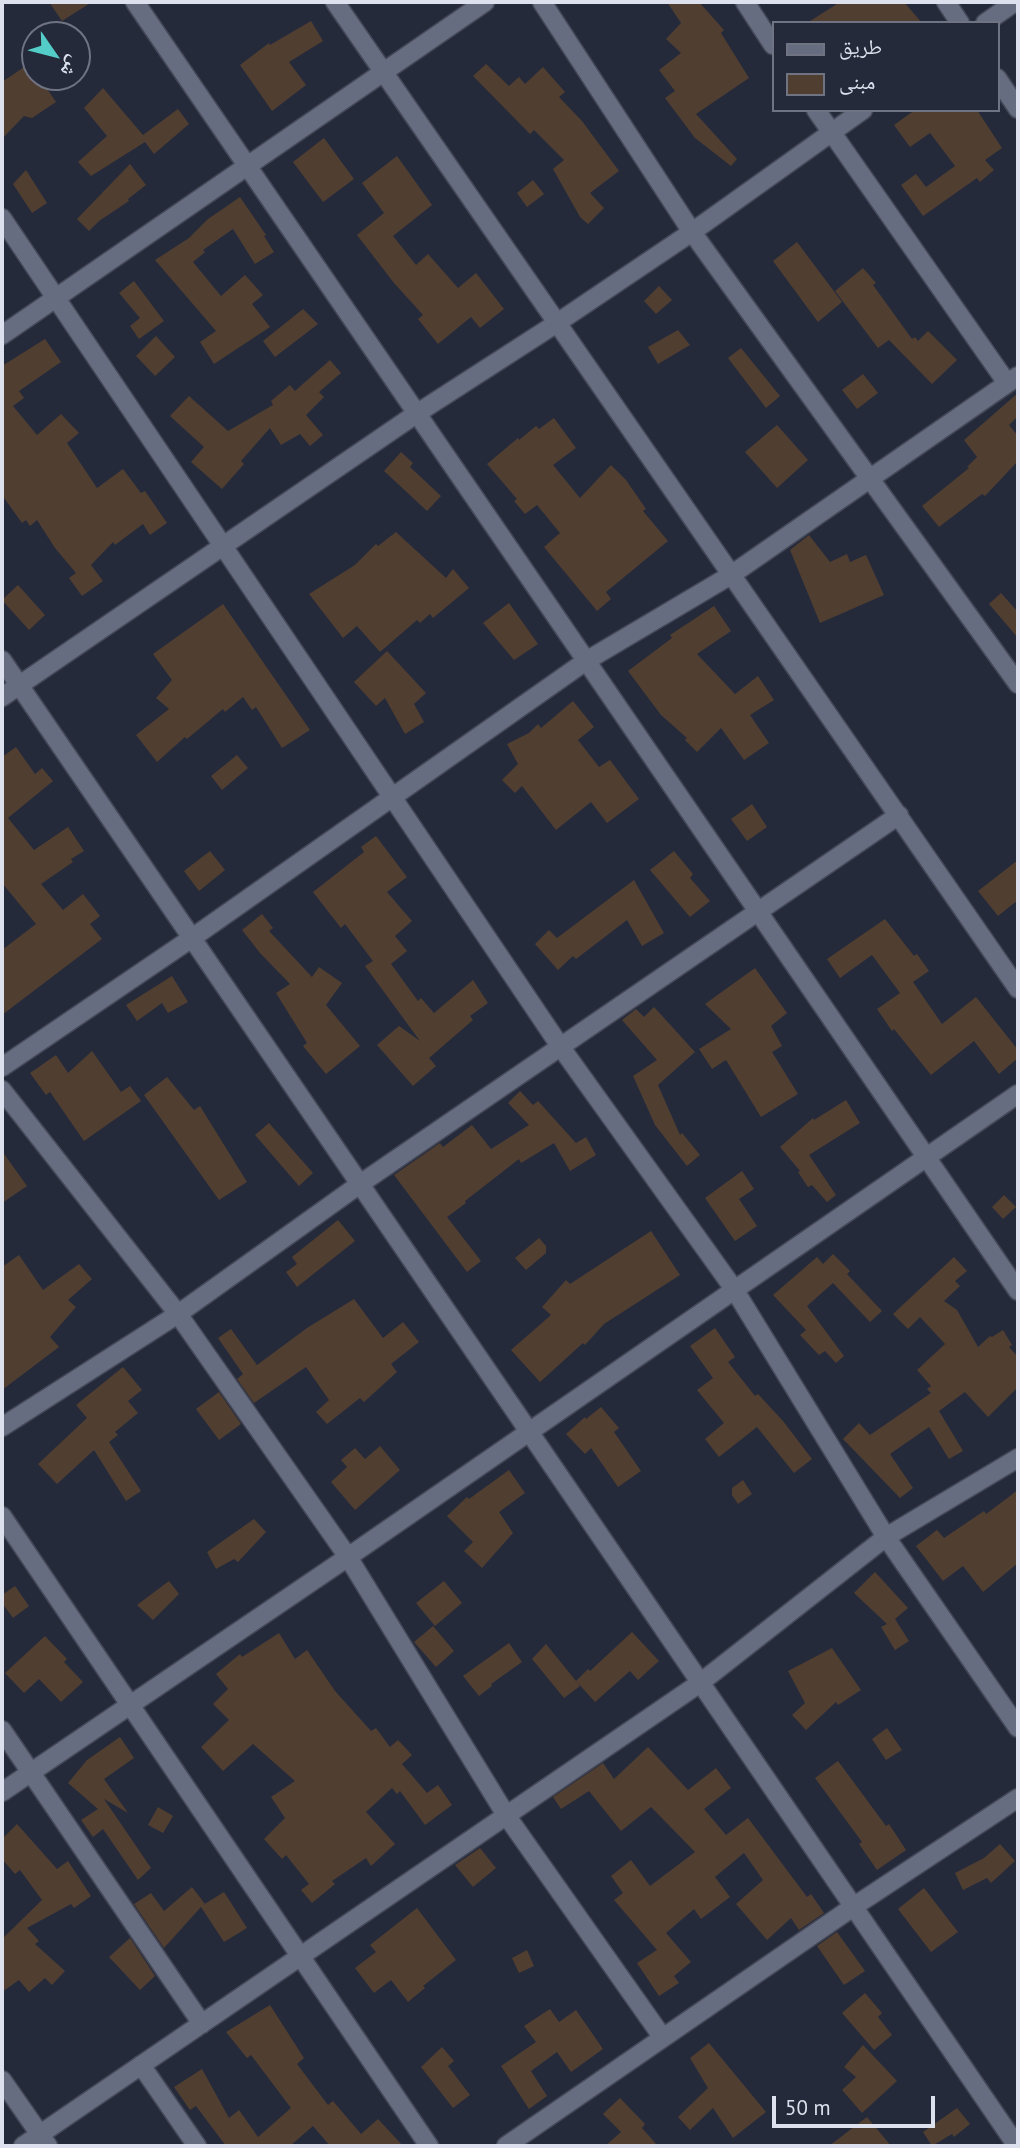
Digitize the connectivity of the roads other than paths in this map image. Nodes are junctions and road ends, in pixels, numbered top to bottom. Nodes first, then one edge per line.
1 (135, 2) edge
2 (335, 2) edge
3 (485, 2) edge
4 (542, 2) edge
5 (745, 2) edge
6 (946, 2) edge
7 (1015, 2) edge
8 (959, 21) edge
9 (988, 21) edge
10 (772, 43) edge
11 (382, 73) junction
12 (999, 81) edge
13 (1018, 109) edge
14 (817, 112) edge
15 (860, 112) edge
16 (831, 133) junction
17 (248, 165) junction
18 (2, 218) edge
19 (692, 232) junction
20 (57, 297) junction
21 (557, 323) junction
22 (2, 335) edge
23 (1013, 379) edge
24 (416, 414) junction
25 (869, 479) junction
26 (224, 547) junction
27 (731, 575) junction
28 (2, 660) edge
29 (586, 661) junction
30 (1018, 684) edge
31 (19, 685) junction
32 (2, 697) edge
33 (391, 798) junction
34 (900, 815) junction
35 (758, 911) junction
36 (192, 938) junction
37 (1018, 989) edge
38 (560, 1046) junction
39 (2, 1067) edge
40 (2, 1090) edge
41 (1018, 1094) edge
42 (927, 1157) junction
43 (360, 1184) junction
44 (734, 1289) junction
45 (1018, 1291) edge
46 (178, 1314) junction
47 (2, 1427) edge
48 (529, 1431) junction
49 (1018, 1458) edge
50 (2, 1516) edge
51 (886, 1537) junction
52 (348, 1557) junction
53 (700, 1683) junction
54 (129, 1705) junction
55 (1018, 1728) edge
56 (2, 1730) edge
57 (32, 1771) junction
58 (2, 1792) edge
59 (1018, 1797) edge
60 (506, 1815) junction
61 (853, 1907) junction
62 (299, 1957) junction
63 (202, 2024) junction
64 (663, 2038) junction
65 (141, 2065) junction
66 (2, 2080) edge
67 (44, 2141) edge
68 (23, 2146) edge
69 (197, 2146) edge
70 (429, 2146) edge
71 (506, 2146) edge
72 (1017, 2146) edge

1 - 17 street
2 - 11 street
3 - 11 street
4 - 19 street
5 - 10 street
6 - 8 street
7 - 9 street
11 - 17 street
11 - 21 street
12 - 13 street
14 - 16 street
15 - 16 street
16 - 19 street
16 - 23 street
17 - 20 street
17 - 24 street
18 - 20 street
19 - 21 street
19 - 25 street
20 - 22 street
20 - 26 street
21 - 24 street
21 - 27 street
23 - 25 street
24 - 26 street
24 - 29 street
25 - 27 street
25 - 30 street
26 - 31 street
26 - 33 street
27 - 29 street
27 - 34 street
28 - 31 street
29 - 33 street
29 - 35 street
31 - 32 street
31 - 36 street
33 - 36 street
33 - 38 street
34 - 35 street
34 - 37 street
35 - 38 street
35 - 42 street
36 - 39 street
36 - 43 street
38 - 43 street
38 - 44 street
40 - 46 street
41 - 42 street
42 - 44 street
42 - 45 street
43 - 46 street
43 - 48 street
44 - 48 street
44 - 51 street
46 - 47 street
46 - 52 street
48 - 52 street
48 - 53 street
49 - 51 street
50 - 54 street
51 - 53 street
51 - 55 street
52 - 54 street
52 - 60 street
53 - 60 street
53 - 61 street
54 - 57 street
54 - 62 street
56 - 57 street
57 - 58 street
57 - 63 street
59 - 61 street
60 - 62 street
60 - 64 street
61 - 64 street
61 - 72 street
62 - 63 street
62 - 70 street
63 - 65 street
64 - 71 street
65 - 67 street
65 - 69 street
66 - 67 street
67 - 68 street

